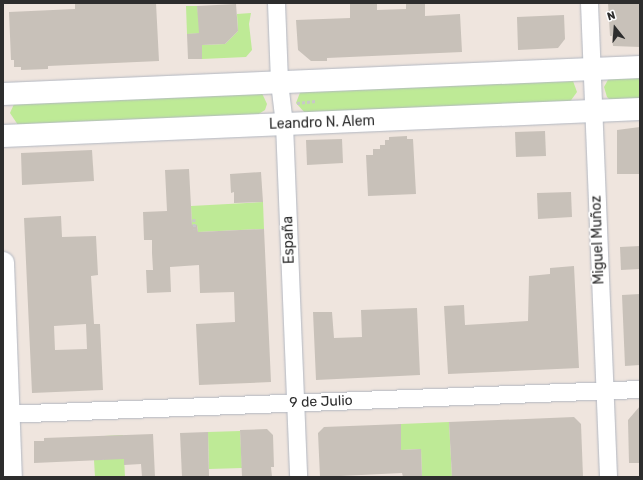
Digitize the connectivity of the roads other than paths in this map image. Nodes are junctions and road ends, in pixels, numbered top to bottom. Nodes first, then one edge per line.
1 (276, 3) edge
2 (589, 3) edge
3 (640, 67) edge
4 (592, 69) junction
5 (279, 82) junction
6 (3, 94) edge
7 (640, 109) edge
8 (593, 111) junction
9 (284, 124) junction
10 (3, 136) edge
11 (3, 263) edge
12 (640, 389) edge
13 (605, 390) junction
14 (295, 403) junction
15 (6, 414) edge
16 (12, 477) edge
17 (298, 477) edge
18 (608, 477) edge

1 - 5 street, España
2 - 4 street, Miguel Muñoz
3 - 4 main road
4 - 5 main road
4 - 8 street, Miguel Muñoz
5 - 6 main road
5 - 9 street, España
7 - 8 main road, Leandro N. Alem
8 - 9 main road, Leandro N. Alem
8 - 13 street, Miguel Muñoz
9 - 10 main road, Leandro N. Alem
9 - 14 street, España
11 - 15 main road
12 - 13 street, 9 de Julio
13 - 14 street, 9 de Julio
13 - 18 street, Miguel Muñoz
14 - 15 street, 9 de Julio
14 - 17 street, España
15 - 16 main road

